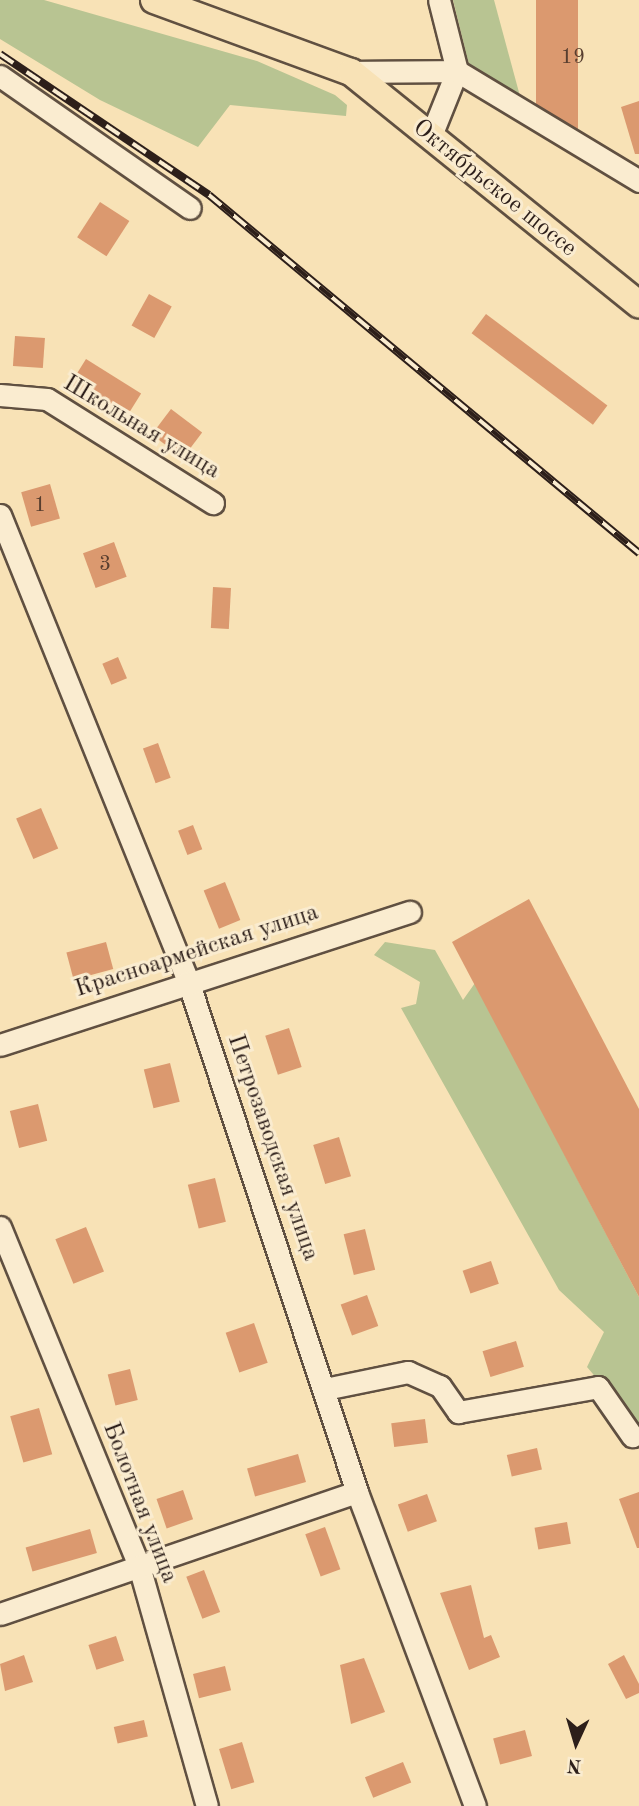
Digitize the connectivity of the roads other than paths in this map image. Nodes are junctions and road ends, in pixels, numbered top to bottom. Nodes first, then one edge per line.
1 (154, 0) edge
2 (439, 0) edge
3 (457, 71) junction
4 (351, 72) junction
5 (0, 76) edge
6 (430, 138) junction
7 (639, 181) edge
8 (190, 208) dead end
9 (639, 304) edge
10 (0, 395) edge
11 (213, 503) dead end
12 (0, 515) edge
13 (410, 912) dead end
14 (188, 981) junction
15 (0, 1045) edge
16 (0, 1227) edge
17 (325, 1389) junction
18 (632, 1436) dead end
19 (357, 1492) junction
20 (139, 1566) junction
21 (0, 1614) edge
22 (207, 1806) edge
23 (475, 1806) edge

1 - 4 main road, Октябрьское шоссе
2 - 3 street
3 - 4 street, Октябрьское шоссе
3 - 6 street
3 - 7 street
4 - 6 main road, Октябрьское шоссе
5 - 8 street
6 - 9 main road, Октябрьское шоссе
10 - 11 street, Школьная улица
12 - 14 street, Петрозаводская улица
13 - 14 street, Красноармейская улица
14 - 15 street, Красноармейская улица
14 - 17 street, Петрозаводская улица
16 - 20 street, Болотная улица
17 - 18 street
17 - 19 street, Петрозаводская улица
19 - 20 street
19 - 23 street, Петрозаводская улица
20 - 21 street
20 - 22 street, Болотная улица

